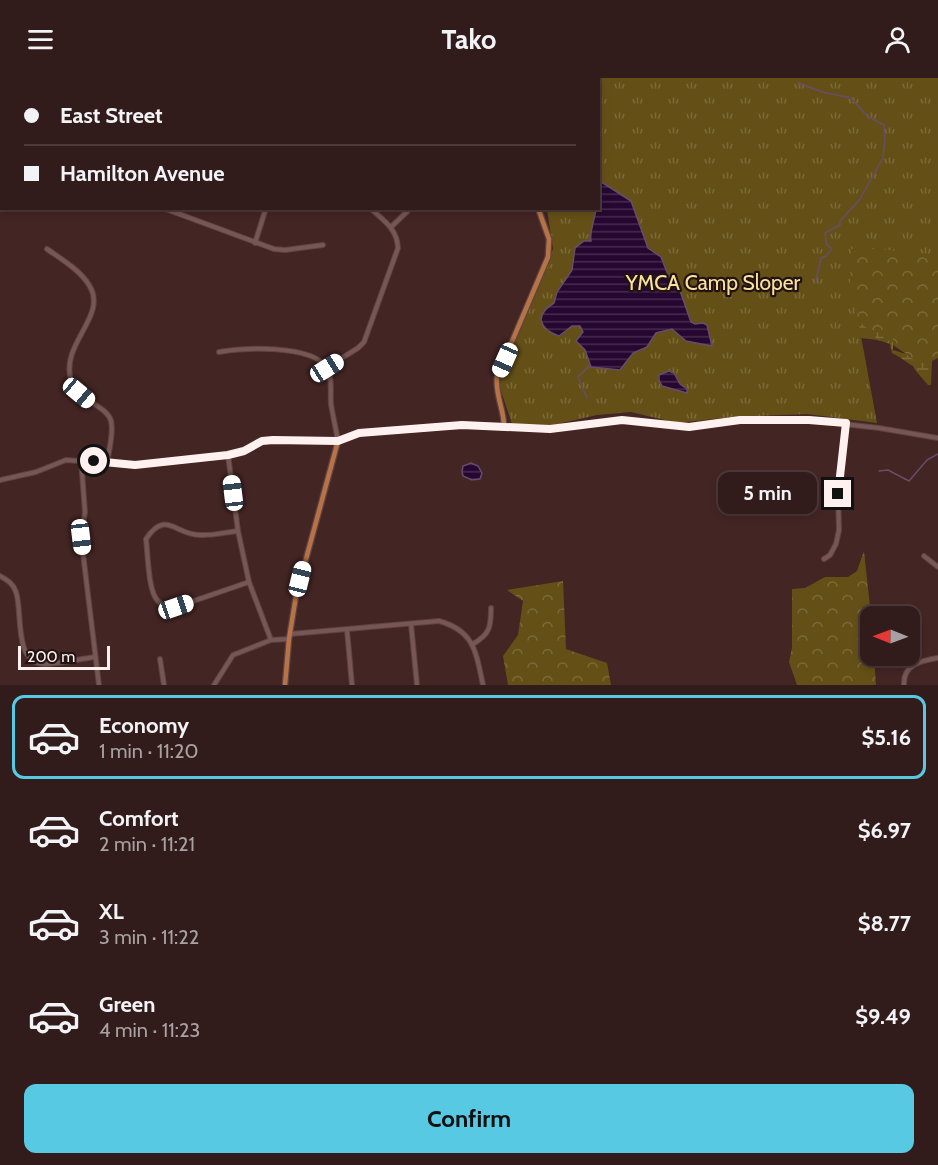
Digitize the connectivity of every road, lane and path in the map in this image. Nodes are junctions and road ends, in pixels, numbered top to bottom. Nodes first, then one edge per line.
1 (168, 210) edge
2 (265, 210) edge
3 (372, 210) edge
4 (409, 210) edge
5 (539, 210) edge
6 (391, 226) junction
7 (255, 243) junction
8 (323, 245) dead end
9 (47, 249) dead end
10 (219, 352) dead end
11 (327, 368) junction
12 (846, 423) junction
13 (504, 426) junction
14 (938, 438) edge
15 (338, 441) junction
16 (228, 455) junction
17 (81, 459) junction
18 (107, 462) junction
19 (0, 480) edge
20 (238, 531) junction
21 (924, 556) dead end
22 (824, 559) dead end
23 (938, 567) edge
24 (0, 576) edge
25 (249, 582) junction
26 (491, 608) dead end
27 (411, 624) junction
28 (347, 630) junction
29 (290, 636) junction
30 (271, 640) junction
31 (473, 644) junction
32 (95, 657) junction
33 (938, 658) edge
34 (160, 659) dead end
35 (99, 685) edge
36 (164, 685) edge
37 (214, 685) edge
38 (285, 685) edge
39 (352, 685) edge
40 (417, 685) edge
41 (483, 685) edge
42 (904, 685) edge

1 - 7 street
2 - 7 street
3 - 6 street
4 - 6 street
5 - 13 main road
6 - 11 street
7 - 8 street
9 - 18 street
10 - 11 street
11 - 15 street
12 - 13 street
12 - 14 street
12 - 22 street
13 - 15 main road
15 - 16 street
15 - 29 main road
16 - 18 street
16 - 20 street
17 - 18 street
17 - 19 street
17 - 32 street
20 - 25 street
20 - 25 street
21 - 23 street
24 - 32 street
25 - 30 street
26 - 31 street
27 - 28 street
27 - 31 street
27 - 40 street
28 - 29 street
28 - 39 street
29 - 30 street
29 - 38 main road
30 - 37 street
31 - 41 street
32 - 35 street
33 - 42 street
34 - 36 street

